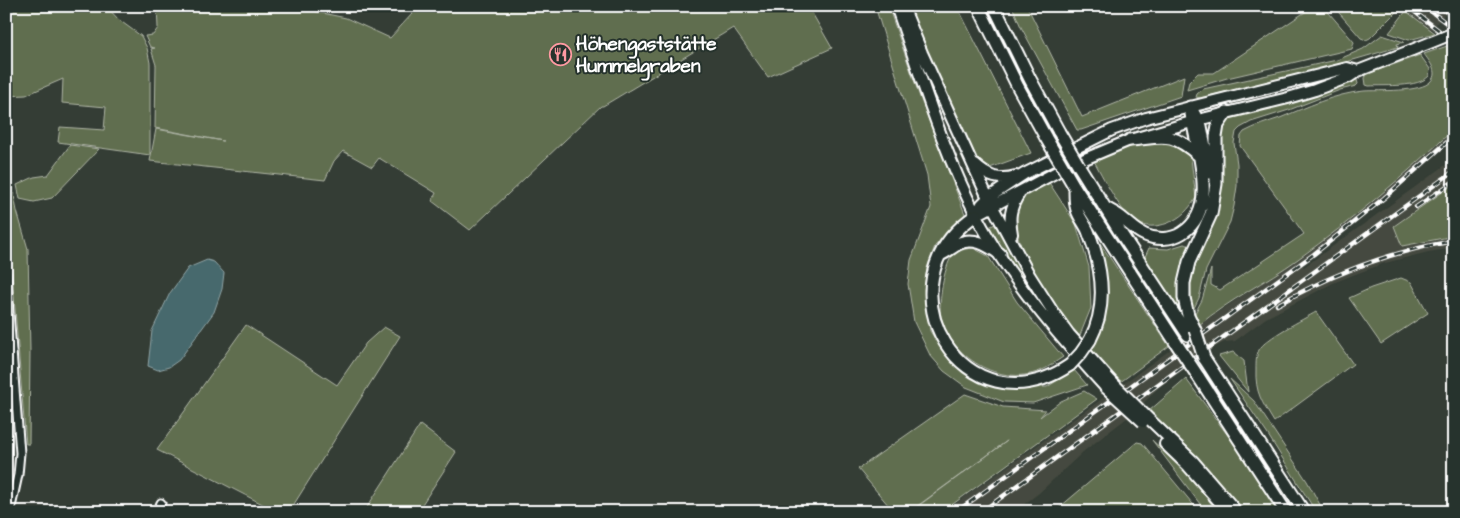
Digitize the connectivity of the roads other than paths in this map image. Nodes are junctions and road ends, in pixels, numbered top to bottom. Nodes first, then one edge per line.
1 (896, 6) edge
2 (903, 6) edge
3 (978, 6) edge
4 (994, 6) edge
5 (1454, 33) edge
6 (1358, 71) junction
7 (1190, 107) junction
8 (1227, 112) junction
9 (1195, 120) junction
10 (1130, 140) junction
11 (1198, 155) junction
12 (972, 162) junction
13 (1024, 174) junction
14 (1074, 186) junction
15 (1021, 192) junction
16 (1214, 199) junction
17 (991, 202) junction
18 (1104, 207) junction
19 (976, 215) junction
20 (1012, 243) junction
21 (1000, 254) junction
22 (940, 255) junction
23 (6, 274) edge
24 (1192, 333) junction
25 (1108, 384) junction
26 (1147, 422) junction
27 (161, 503) dead end
28 (10, 512) edge
29 (157, 512) edge
30 (1228, 512) edge
31 (1237, 512) edge
32 (1286, 512) edge
33 (1304, 512) edge

1 - 19 main road
2 - 12 main road
3 - 14 highway, bridge
4 - 18 highway, bridge
5 - 6 main road, bridge
6 - 7 main road
6 - 8 main road
7 - 9 highway
7 - 13 main road
8 - 9 main road
8 - 16 highway
9 - 10 main road
9 - 11 highway
9 - 16 highway
10 - 11 highway
10 - 15 main road
11 - 18 highway
12 - 13 main road
12 - 17 main road
13 - 17 main road
14 - 22 highway, bridge
14 - 32 highway, bridge
15 - 17 main road
15 - 20 main road
16 - 24 highway
17 - 19 main road
17 - 20 main road
18 - 24 highway
19 - 21 main road
19 - 22 highway
20 - 25 main road
21 - 22 highway
21 - 25 main road
23 - 28 street
24 - 33 highway, bridge
25 - 26 main road, bridge
26 - 30 main road
26 - 31 main road
27 - 29 street

